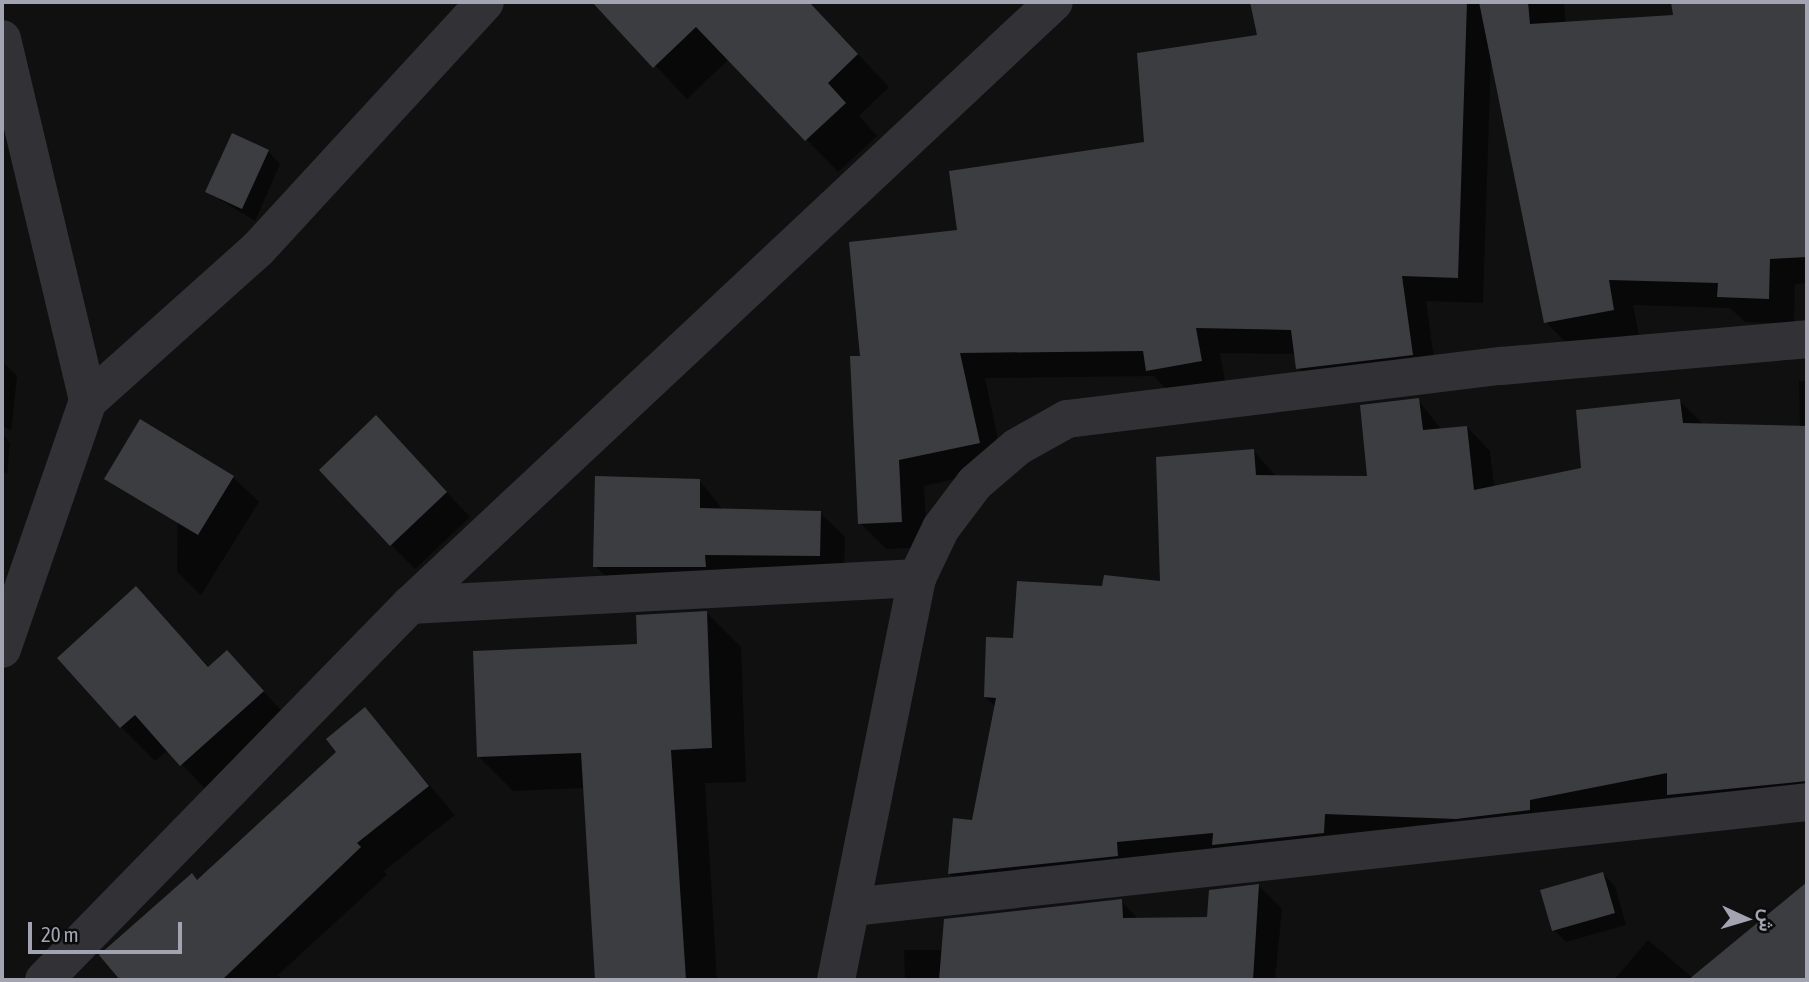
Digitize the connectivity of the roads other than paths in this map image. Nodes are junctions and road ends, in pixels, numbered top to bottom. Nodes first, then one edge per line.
1 (485, 2) edge
2 (1054, 2) edge
3 (2, 39) edge
4 (1807, 338) edge
5 (88, 401) junction
6 (917, 578) junction
7 (410, 605) junction
8 (2, 649) edge
9 (1807, 802) edge
10 (852, 907) junction
11 (44, 980) edge
12 (836, 980) edge

1 - 5 street
2 - 7 street
3 - 5 street
4 - 6 street
5 - 8 street
6 - 7 street
6 - 10 street
7 - 11 street
9 - 10 street
10 - 12 street

